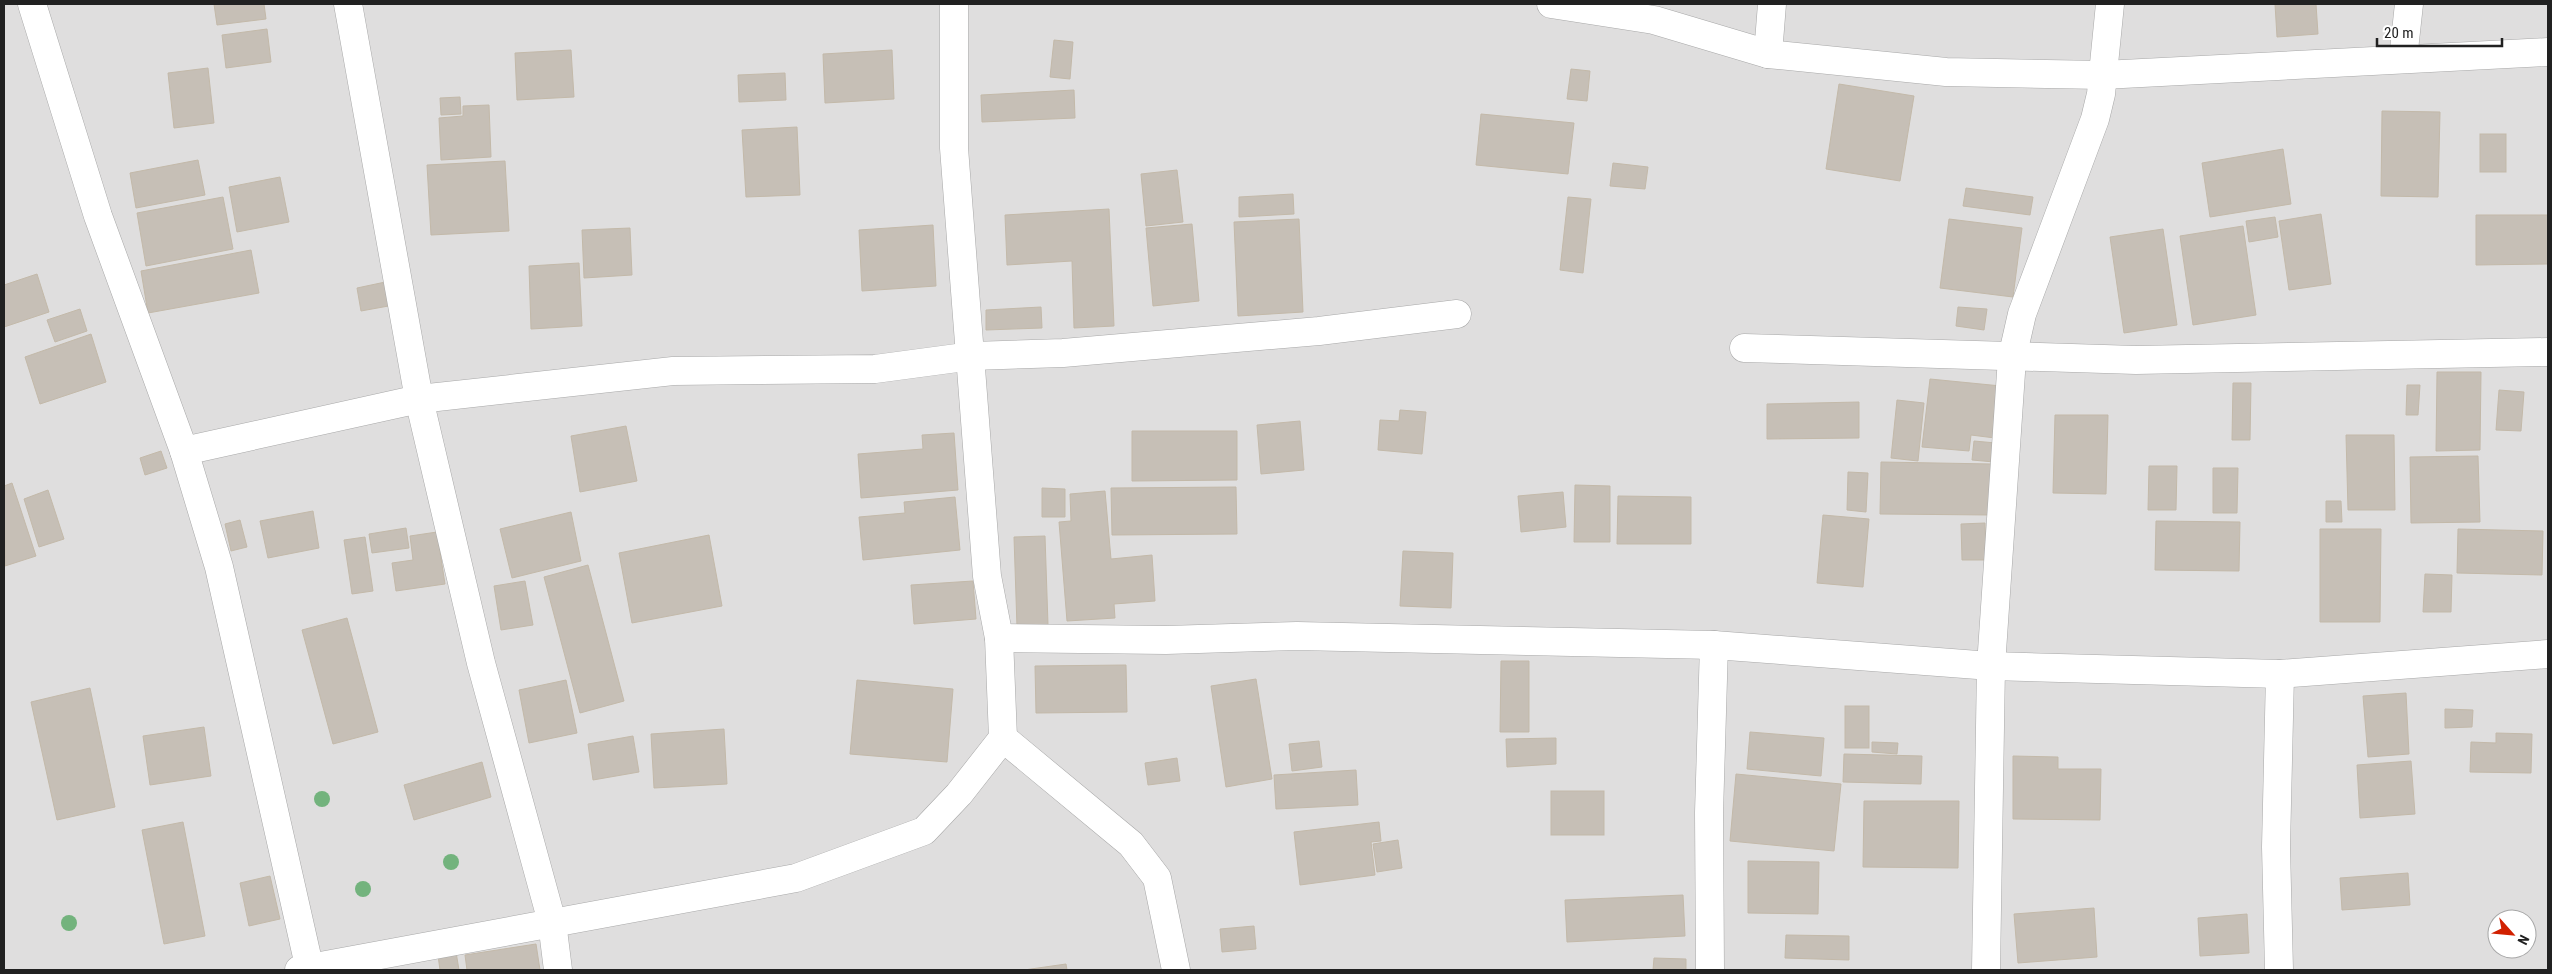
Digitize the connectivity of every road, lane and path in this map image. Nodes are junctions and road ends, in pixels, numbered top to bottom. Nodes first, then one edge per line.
1 (32, 4) edge
2 (348, 4) edge
3 (954, 4) edge
4 (1551, 4) edge
5 (1772, 4) edge
6 (2110, 4) edge
7 (2409, 4) edge
8 (2548, 52) edge
9 (1768, 54) junction
10 (2403, 59) junction
11 (2102, 75) junction
12 (1457, 314) dead end
13 (1744, 348) dead end
14 (2548, 352) edge
15 (972, 356) junction
16 (2012, 358) junction
17 (419, 399) junction
18 (184, 452) junction
19 (999, 638) junction
20 (1714, 645) junction
21 (2548, 654) edge
22 (1990, 666) junction
23 (2280, 674) junction
24 (1003, 738) junction
25 (552, 922) junction
26 (306, 969) edge
27 (558, 970) edge
28 (1176, 970) edge
29 (1710, 970) edge
30 (1986, 970) edge
31 (2279, 970) edge

1 - 18 street
2 - 17 street
3 - 15 street
4 - 9 street
5 - 9 street
6 - 11 street
7 - 10 street
8 - 10 street
9 - 11 street
10 - 11 street
11 - 16 street
12 - 15 street
13 - 16 street
14 - 16 street
15 - 17 street
15 - 19 street
16 - 22 street
17 - 18 street
17 - 25 street
18 - 26 street
19 - 20 street
19 - 24 street
20 - 22 street
20 - 29 street
21 - 23 street
22 - 23 street
22 - 30 street
23 - 31 street
24 - 25 street
24 - 28 street
25 - 26 street
25 - 27 street

